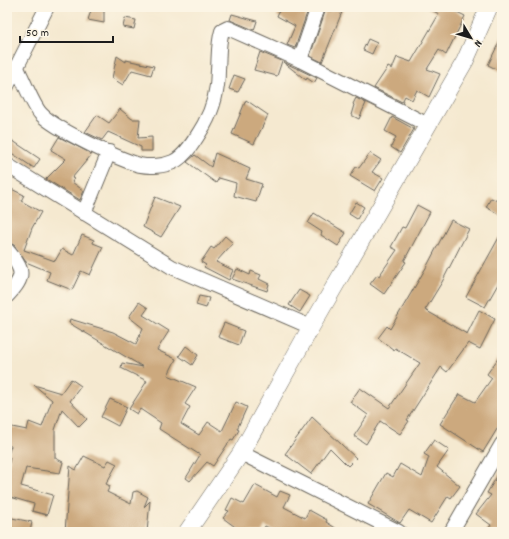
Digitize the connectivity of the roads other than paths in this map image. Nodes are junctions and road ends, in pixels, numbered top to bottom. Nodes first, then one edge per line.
1 (47, 7) edge
2 (318, 7) edge
3 (488, 7) edge
4 (300, 60) junction
5 (18, 68) junction
6 (7, 86) edge
7 (428, 125) junction
8 (109, 152) junction
9 (7, 166) edge
10 (84, 213) junction
11 (7, 250) edge
12 (7, 296) edge
13 (311, 327) junction
14 (502, 444) edge
15 (241, 454) junction
16 (187, 532) edge
17 (399, 532) edge
18 (451, 532) edge

1 - 5 street
2 - 4 street
3 - 7 street
4 - 7 street
4 - 8 street
5 - 6 street
5 - 8 street
7 - 13 street
8 - 10 street
9 - 10 street
10 - 13 street
11 - 12 street
13 - 15 street
14 - 18 street
15 - 16 street
15 - 17 street

